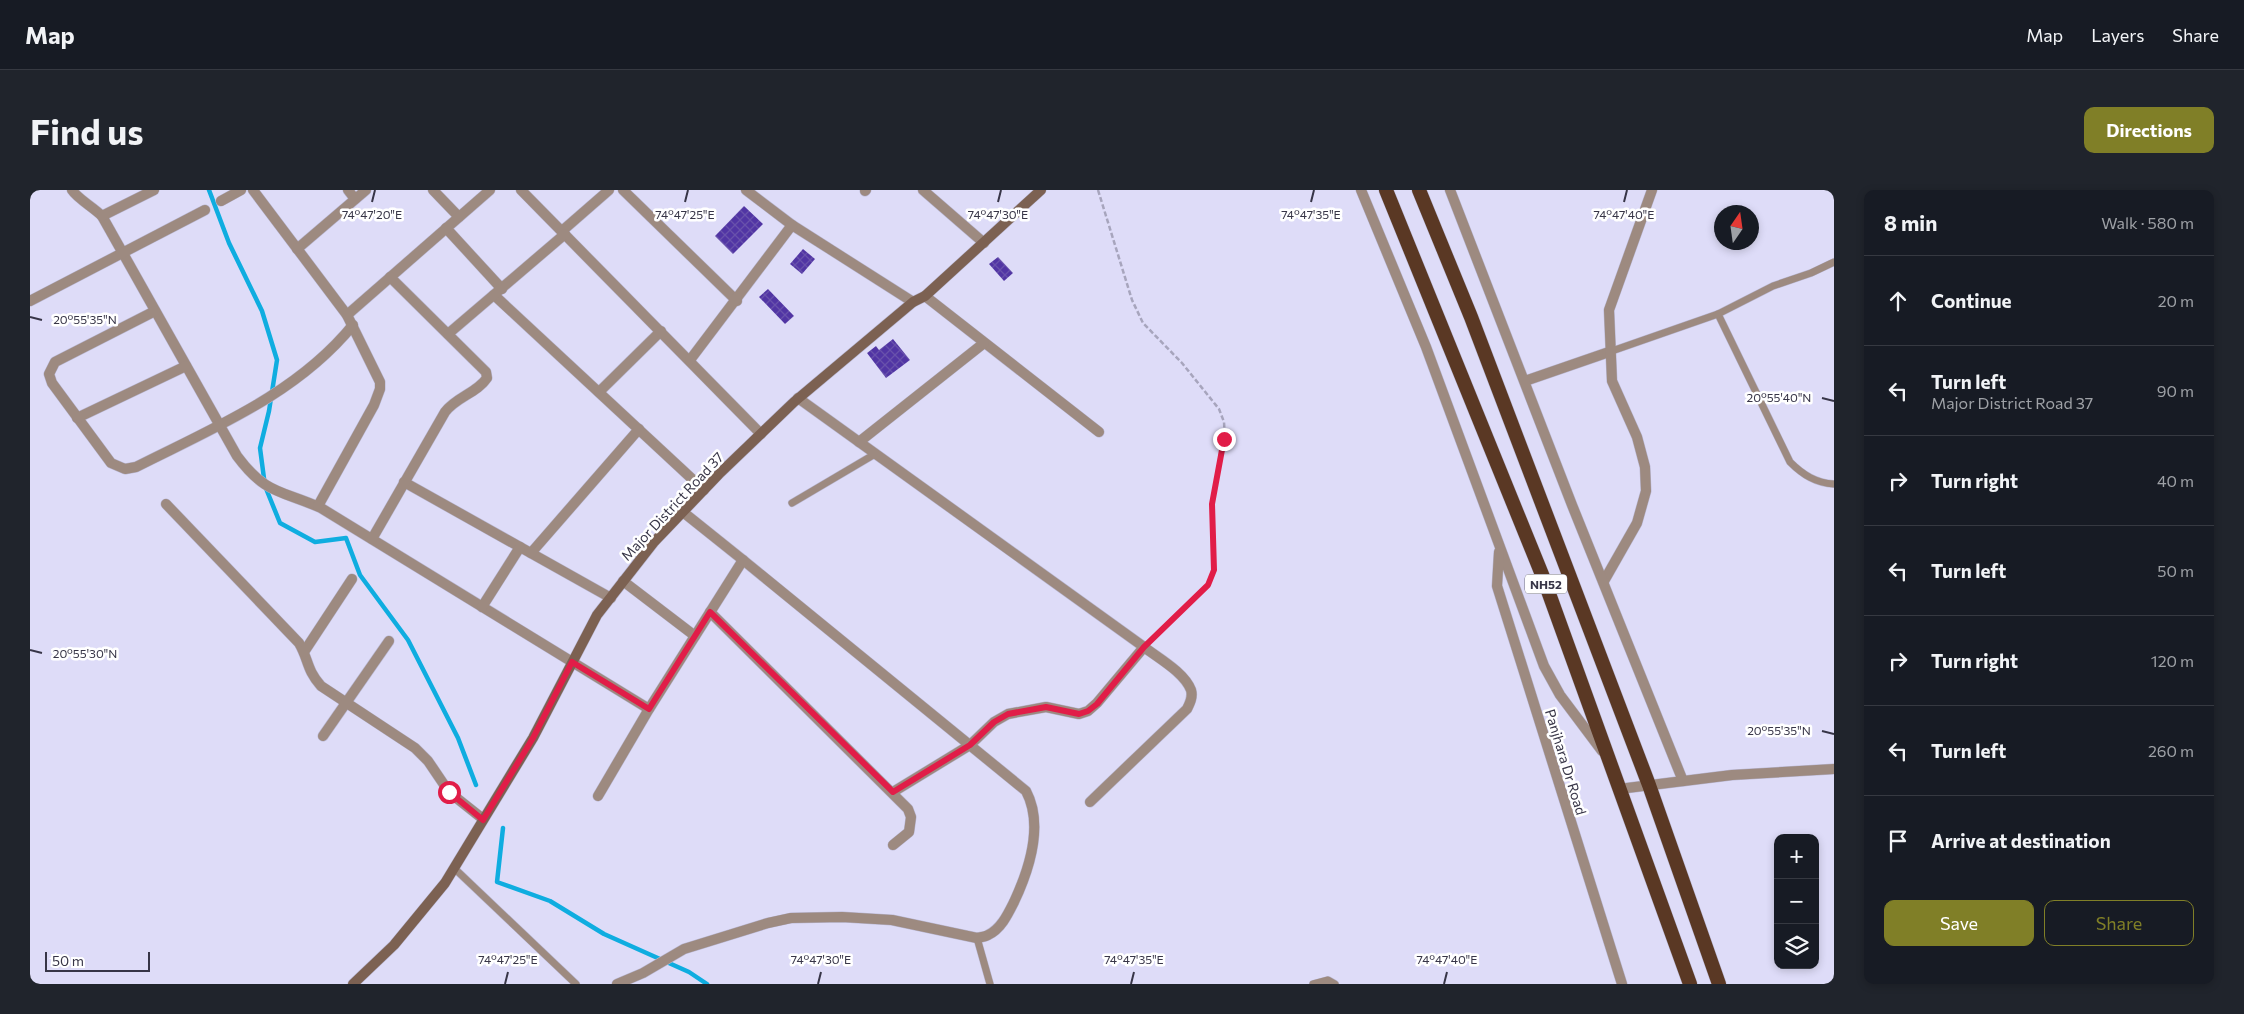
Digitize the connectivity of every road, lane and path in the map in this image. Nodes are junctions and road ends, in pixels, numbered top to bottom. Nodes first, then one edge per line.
1 (72, 190) edge
2 (154, 190) edge
3 (241, 190) edge
4 (253, 190) edge
5 (348, 190) edge
6 (366, 190) edge
7 (433, 190) edge
8 (490, 190) edge
9 (521, 190) edge
10 (609, 190) edge
11 (623, 190) edge
12 (746, 190) edge
13 (923, 190) edge
14 (1041, 190) edge
15 (1098, 190) edge
16 (1361, 190) edge
17 (1386, 190) edge
18 (1419, 190) edge
19 (1450, 190) edge
20 (1652, 190) edge
21 (355, 199) junction
22 (222, 201) dead end
23 (205, 210) dead end
24 (102, 216) junction
25 (459, 217) junction
26 (792, 225) junction
27 (446, 228) junction
28 (564, 233) junction
29 (984, 243) junction
30 (297, 249) junction
31 (123, 254) junction
32 (1834, 262) edge
33 (390, 277) junction
34 (498, 292) junction
35 (926, 296) junction
36 (30, 300) edge
37 (737, 300) junction
38 (913, 302) junction
39 (155, 311) junction
40 (347, 314) junction
41 (1718, 314) junction
42 (352, 326) junction
43 (661, 331) junction
44 (448, 334) junction
45 (984, 343) junction
46 (1609, 352) junction
47 (690, 360) junction
48 (186, 366) junction
49 (1525, 381) junction
50 (599, 392) junction
51 (798, 398) junction
52 (77, 418) junction
53 (219, 424) junction
54 (639, 429) junction
55 (1099, 432) dead end
56 (761, 434) junction
57 (859, 442) junction
58 (875, 454) junction
59 (404, 482) junction
60 (1834, 484) edge
61 (704, 490) junction
62 (792, 503) dead end
63 (166, 504) dead end
64 (318, 506) junction
65 (682, 512) junction
66 (372, 539) junction
67 (1500, 546) junction
68 (520, 547) junction
69 (530, 553) junction
70 (743, 560) junction
71 (352, 579) dead end
72 (1604, 581) junction
73 (623, 582) junction
74 (611, 598) junction
75 (482, 607) junction
76 (710, 612) junction
77 (694, 636) junction
78 (389, 641) dead end
79 (1144, 647) junction
80 (304, 652) junction
81 (572, 662) junction
82 (346, 702) junction
83 (649, 709) junction
84 (323, 736) dead end
85 (970, 745) junction
86 (1607, 758) junction
87 (1834, 770) edge
88 (1683, 781) junction
89 (1649, 785) junction
90 (1619, 789) junction
91 (893, 792) junction
92 (598, 796) dead end
93 (1090, 802) dead end
94 (483, 820) junction
95 (893, 845) dead end
96 (454, 868) junction
97 (977, 938) junction
98 (353, 984) edge
99 (576, 984) edge
100 (617, 984) edge
101 (990, 984) edge
102 (1313, 984) edge
103 (1335, 984) edge
104 (1622, 984) edge
105 (1690, 984) edge
106 (1719, 984) edge

1 - 24 street
2 - 24 street
3 - 22 street
4 - 30 street
5 - 21 street
6 - 21 street
7 - 25 street
8 - 25 street
9 - 28 street
10 - 28 street
11 - 37 street
12 - 26 street
13 - 29 street
14 - 29 main road, Major District Road 37
15 - 79 path
16 - 67 street
17 - 86 highway, NH52
18 - 89 highway, NH52
19 - 49 street
20 - 46 street
21 - 30 street
23 - 31 street
24 - 31 street
25 - 27 street
26 - 37 street
26 - 38 street
27 - 33 street
27 - 34 street
28 - 34 street
28 - 43 street
29 - 35 main road, Major District Road 37
30 - 40 street
31 - 36 street
31 - 39 street
32 - 41 lane
33 - 40 street
33 - 44 street
34 - 44 street
34 - 50 street
35 - 38 main road, Major District Road 37
35 - 45 street
37 - 47 street
38 - 51 main road, Major District Road 37
39 - 48 street
39 - 52 street
40 - 42 street
41 - 46 lane
41 - 60 lane
42 - 53 street
42 - 64 street
43 - 47 street
43 - 50 street
44 - 59 street
45 - 55 street
45 - 57 street
46 - 49 street
46 - 72 street
47 - 56 street
48 - 52 street
48 - 53 street
49 - 72 street
50 - 54 street
51 - 56 main road, Major District Road 37
51 - 57 street
52 - 53 street
53 - 64 street
54 - 61 street
54 - 69 street
56 - 61 main road, Major District Road 37
57 - 58 street
58 - 62 lane
58 - 79 street
59 - 66 street
59 - 68 street
61 - 65 main road, Major District Road 37
63 - 80 street
64 - 66 street
65 - 70 street
65 - 73 main road, Major District Road 37
66 - 75 street
67 - 86 street
67 - 104 street, Panjhara Dr Road
68 - 69 street
68 - 75 street
69 - 74 street
70 - 76 street
70 - 85 street
71 - 80 street
72 - 88 street
73 - 74 main road, Major District Road 37
73 - 77 street
74 - 81 main road, Major District Road 37
75 - 81 street
76 - 77 street
76 - 91 street
77 - 83 street
78 - 82 street
79 - 85 street
79 - 93 street
80 - 82 street
81 - 83 street
81 - 94 main road, Major District Road 37
82 - 84 street
82 - 94 street
83 - 92 street
85 - 91 street
85 - 97 street
86 - 90 highway, NH52
87 - 88 street
88 - 89 street
89 - 90 street
89 - 106 highway, NH52
90 - 105 highway, NH52
91 - 95 street
94 - 96 main road, Major District Road 37
96 - 98 main road, Major District Road 37
96 - 99 lane
97 - 100 street
97 - 101 lane
102 - 103 lane

